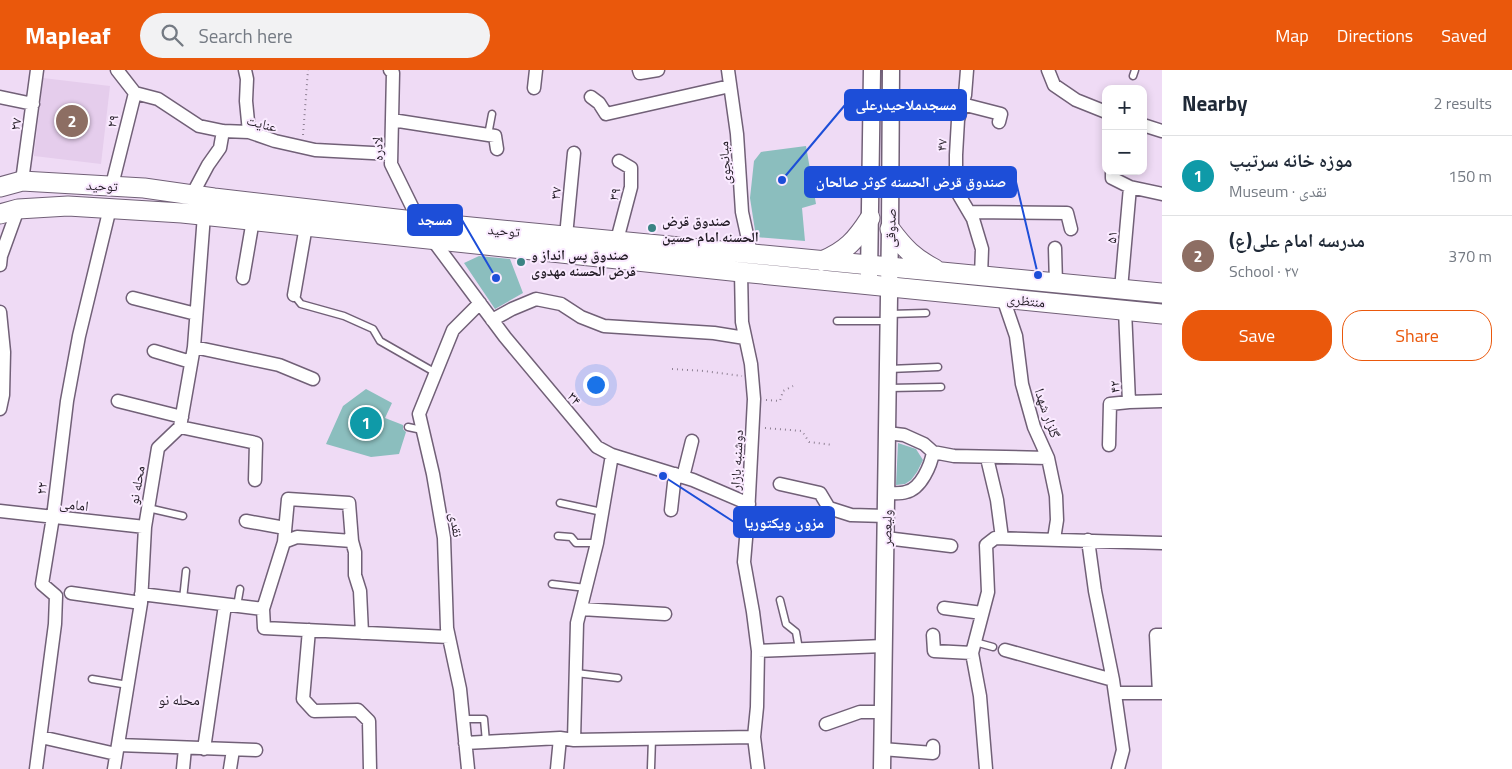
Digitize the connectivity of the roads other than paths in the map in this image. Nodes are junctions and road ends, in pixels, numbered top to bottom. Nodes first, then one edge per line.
1 (38, 70) edge
2 (117, 70) edge
3 (245, 70) edge
4 (390, 70) edge
5 (536, 70) edge
6 (639, 70) edge
7 (658, 70) edge
8 (728, 70) edge
9 (872, 70) edge
10 (891, 70) edge
11 (967, 70) edge
12 (1048, 70) edge
13 (730, 86) junction
14 (534, 88) dead end
15 (135, 93) junction
16 (0, 97) edge
17 (590, 97) dead end
18 (33, 104) junction
19 (962, 104) junction
20 (1102, 110) edge
21 (492, 114) dead end
22 (392, 120) junction
23 (999, 122) dead end
24 (1147, 126) edge
25 (224, 131) junction
26 (1162, 131) edge
27 (249, 132) junction
28 (488, 135) junction
29 (871, 140) junction
30 (891, 141) junction
31 (497, 148) dead end
32 (574, 153) dead end
33 (391, 154) junction
34 (619, 161) dead end
35 (1112, 175) edge
36 (22, 182) junction
37 (112, 186) junction
38 (1130, 186) junction
39 (0, 187) edge
40 (1162, 194) edge
41 (192, 195) junction
42 (110, 208) junction
43 (9, 212) edge
44 (969, 212) junction
45 (204, 215) junction
46 (870, 218) junction
47 (253, 220) junction
48 (419, 221) junction
49 (345, 222) junction
50 (306, 226) junction
51 (890, 229) junction
52 (1071, 229) dead end
53 (566, 236) junction
54 (432, 239) junction
55 (617, 240) junction
56 (1055, 248) dead end
57 (751, 253) junction
58 (822, 261) junction
59 (0, 265) edge
60 (869, 265) junction
61 (890, 267) junction
62 (741, 272) junction
63 (941, 272) junction
64 (981, 276) junction
65 (244, 278) dead end
66 (869, 284) junction
67 (1056, 284) junction
68 (890, 286) junction
69 (1121, 289) junction
70 (1162, 294) edge
71 (294, 295) joint
72 (133, 298) dead end
73 (1003, 298) junction
74 (480, 303) junction
75 (1125, 310) junction
76 (0, 312) edge
77 (926, 313) dead end
78 (196, 314) junction
79 (1162, 314) edge
80 (889, 318) junction
81 (492, 320) junction
82 (837, 321) dead end
83 (746, 338) junction
84 (194, 347) junction
85 (154, 351) dead end
86 (192, 362) junction
87 (938, 367) dead end
88 (888, 369) junction
89 (436, 373) junction
90 (313, 379) dead end
91 (941, 387) dead end
92 (888, 388) junction
93 (1, 395) edge
94 (118, 401) dead end
95 (1129, 402) junction
96 (1162, 402) edge
97 (0, 409) edge
98 (181, 422) junction
99 (408, 427) dead end
100 (423, 431) junction
101 (887, 433) junction
102 (692, 442) dead end
103 (1109, 445) dead end
104 (933, 452) junction
105 (612, 455) junction
106 (988, 458) junction
107 (1048, 458) junction
108 (679, 475) junction
109 (255, 480) dead end
110 (780, 484) dead end
111 (886, 493) junction
112 (560, 503) dead end
113 (749, 504) junction
114 (148, 508) junction
115 (671, 510) dead end
116 (0, 511) edge
117 (602, 512) junction
118 (183, 516) dead end
119 (886, 516) junction
120 (52, 517) junction
121 (246, 520) dead end
122 (144, 527) junction
123 (286, 528) junction
124 (558, 536) dead end
125 (886, 538) junction
126 (1002, 538) junction
127 (1054, 539) junction
128 (1088, 540) junction
129 (352, 541) junction
130 (284, 542) junction
131 (597, 543) junction
132 (1162, 543) edge
133 (951, 546) dead end
134 (186, 571) dead end
135 (552, 584) dead end
136 (586, 588) junction
137 (240, 589) dead end
138 (71, 592) dead end
139 (141, 598) junction
140 (183, 599) junction
141 (780, 600) dead end
142 (231, 605) junction
143 (944, 608) dead end
144 (581, 609) junction
145 (263, 610) junction
146 (982, 613) junction
147 (665, 614) dead end
148 (309, 630) junction
149 (362, 633) junction
150 (1162, 634) edge
151 (933, 635) dead end
152 (449, 637) junction
153 (884, 646) junction
154 (974, 647) junction
155 (799, 649) junction
156 (999, 649) joint
157 (758, 651) junction
158 (576, 673) junction
159 (618, 678) dead end
160 (92, 679) dead end
161 (128, 685) junction
162 (1114, 686) junction
163 (1160, 693) edge
164 (883, 712) junction
165 (462, 719) junction
166 (826, 724) dead end
167 (40, 737) junction
168 (754, 737) junction
169 (560, 738) junction
170 (652, 739) junction
171 (574, 740) junction
172 (465, 742) junction
173 (486, 742) junction
174 (933, 746) dead end
175 (185, 748) junction
176 (882, 748) junction
177 (204, 749) junction
178 (117, 750) junction
179 (233, 750) junction
180 (256, 750) dead end
181 (652, 768) dead end
182 (36, 769) edge
183 (114, 769) edge
184 (183, 769) edge
185 (230, 769) edge
186 (370, 769) edge
187 (468, 769) edge
188 (557, 769) edge
189 (758, 769) edge
190 (882, 769) edge
191 (986, 769) edge
192 (1118, 769) edge

1 - 18 street, ۲۷
2 - 15 street
3 - 27 street
4 - 22 street, لادره
5 - 14 street
6 - 7 street
8 - 13 street, میانجوی
9 - 29 main road, صدوقی
10 - 30 main road, صدوقی
11 - 19 street, ۴۷
12 - 20 street
13 - 17 street
13 - 57 street, میانجوی
15 - 25 street, عنایت
15 - 37 street, ۲۹
16 - 18 street
18 - 36 street, ۲۷
19 - 23 street
19 - 44 street, ۴۷
21 - 28 lane
22 - 28 street
22 - 33 street, لادره
24 - 26 street
25 - 27 street, عنایت
25 - 41 street
27 - 33 street, عنایت
28 - 31 street
29 - 30 main road
29 - 46 main road, صدوقی
30 - 51 main road, صدوقی
32 - 53 street, ۳۷
33 - 48 street, لادره
34 - 55 street, ۳۹
35 - 38 street
36 - 37 main road, توحید
36 - 39 main road, توحید
37 - 41 main road, توحید
38 - 40 street
38 - 69 street, ۵۱
41 - 49 main road, توحید
42 - 43 main road, توحید
42 - 45 main road, توحید
42 - 120 street, ۲۲
43 - 59 street
44 - 52 street
44 - 64 street, ۴۷
45 - 47 main road, توحید
45 - 78 street
46 - 58 main road
46 - 60 main road, صدوقی
47 - 50 main road, توحید
47 - 65 street
48 - 49 main road, توحید
48 - 53 main road, توحید
49 - 50 main road, توحید
49 - 54 main road, توحید
50 - 71 street
51 - 61 main road, صدوقی
51 - 63 main road
53 - 55 main road, توحید
54 - 62 main road, توحید
54 - 74 street, ۳۴
55 - 57 main road, توحید
56 - 67 street
57 - 58 main road, توحید
58 - 60 main road, توحید
60 - 61 main road, توحید
60 - 66 main road, صدوقی
61 - 63 main road, منتظری
61 - 68 main road, صدوقی
62 - 66 main road, توحید
62 - 83 street, دوشنبه بازار
63 - 64 main road, منتظری
64 - 67 main road, منتظری
66 - 68 main road, توحید
67 - 69 main road, منتظری
68 - 73 main road, منتظری
68 - 80 main road, ولیعصر
69 - 70 main road, منتظری
71 - 89 lane
72 - 78 street
73 - 75 main road, منتظری
73 - 107 street, گلزار شهدا
74 - 81 street, ۳۴
74 - 89 street, نقدی
75 - 79 main road, منتظری
75 - 95 street, ۴۲
76 - 93 street
77 - 80 lane
78 - 84 street
80 - 82 lane
80 - 88 main road, ولیعصر
81 - 83 street
81 - 105 street, ۳۴
83 - 113 street, دوشنبه بازار
84 - 86 street
84 - 90 street
85 - 86 street
86 - 98 street
87 - 88 lane
88 - 92 main road, ولیعصر
89 - 100 street, نقدی
91 - 92 lane
92 - 101 main road, ولیعصر
93 - 97 street
94 - 98 street
95 - 96 street
95 - 103 street, ۴۲
98 - 109 street
98 - 114 street, محله نو
99 - 100 lane
100 - 152 street, نقدی
101 - 104 street
101 - 111 main road, ولیعصر
102 - 108 street
104 - 106 street
104 - 111 street
105 - 108 street, ۳۴
105 - 117 street
106 - 107 street
106 - 126 street
107 - 127 street, گلزار شهدا
108 - 113 street, ۳۴
108 - 115 street
110 - 119 street
111 - 119 main road, ولیعصر
112 - 117 lane
113 - 157 street, دوشنبه بازار
114 - 118 lane
114 - 122 street, محله نو
116 - 120 street, امامی
117 - 131 street
119 - 125 main road, ولیعصر
120 - 122 street, امامی
120 - 167 street, ۲۲
121 - 123 street
122 - 139 street, محله نو
123 - 129 street
123 - 130 street
124 - 131 lane
125 - 133 street
125 - 153 main road, ولیعصر
126 - 127 street
126 - 146 street
127 - 128 street
128 - 132 street
128 - 162 street
129 - 130 street
129 - 149 street
130 - 145 street
131 - 136 street
134 - 140 lane
135 - 136 lane
136 - 144 street
137 - 142 lane
138 - 139 street
139 - 140 street
139 - 161 street, محله نو
140 - 142 street
141 - 155 lane
142 - 145 street
142 - 177 street
143 - 146 street
144 - 147 street
144 - 158 street
145 - 148 street
146 - 154 street
148 - 149 street
148 - 186 street
149 - 152 street
150 - 163 street
151 - 154 street
152 - 165 street, نقدی
153 - 155 street
153 - 164 main road, ولیعصر
154 - 156 lane
154 - 191 street
155 - 157 street
156 - 162 street
157 - 168 street, دوشنبه بازار
158 - 159 lane
158 - 171 street
160 - 161 lane
161 - 178 street, محله نو
162 - 163 street
162 - 192 street
164 - 166 street
164 - 176 main road, ولیعصر
165 - 172 street, نقدی
165 - 173 lane
167 - 178 street
167 - 182 street, ۲۲
168 - 170 street
168 - 189 street, دوشنبه بازار
169 - 171 street
169 - 173 street
169 - 188 street
170 - 171 street
170 - 181 lane
172 - 173 street
172 - 187 street, نقدی
174 - 176 street
175 - 177 street
175 - 178 street
175 - 184 street
176 - 190 main road, ولیعصر
177 - 179 street
178 - 183 street, محله نو
179 - 180 street
179 - 185 street

